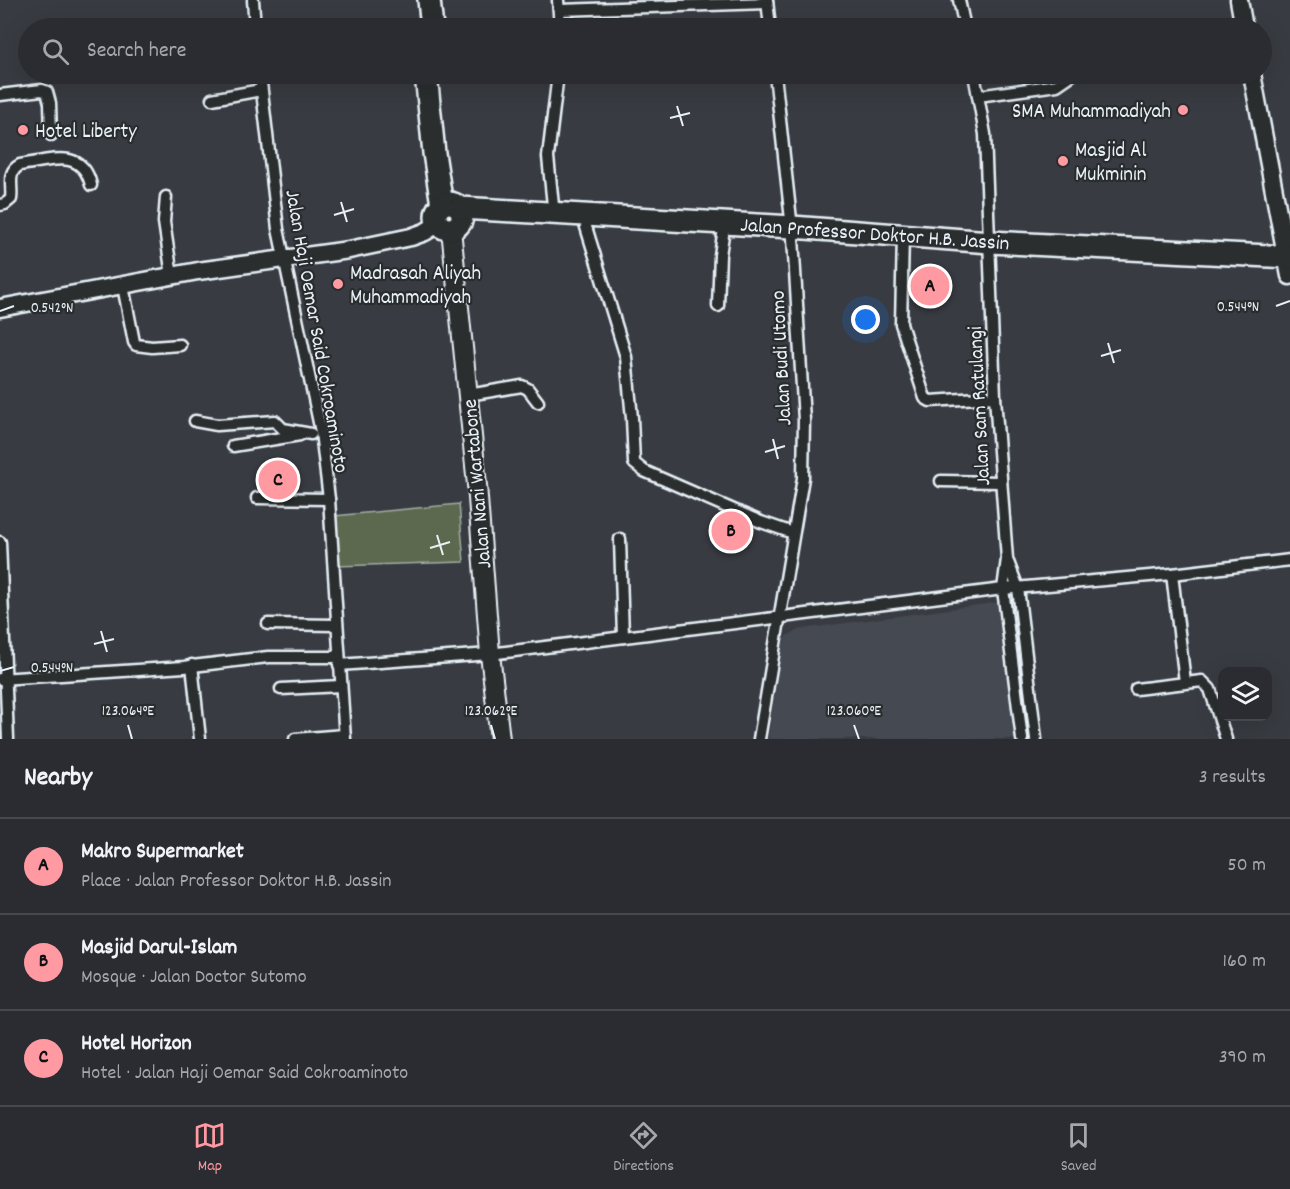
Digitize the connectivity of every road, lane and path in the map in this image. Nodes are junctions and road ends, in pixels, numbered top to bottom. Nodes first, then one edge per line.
1 (253, 0) edge
2 (418, 0) edge
3 (429, 0) edge
4 (959, 0) edge
5 (1239, 0) edge
6 (767, 2) edge
7 (559, 5) edge
8 (254, 18) edge
9 (420, 18) edge
10 (431, 18) edge
11 (769, 18) edge
12 (963, 18) edge
13 (1242, 18) edge
14 (261, 84) edge
15 (427, 84) edge
16 (438, 84) edge
17 (557, 84) edge
18 (776, 84) edge
19 (976, 84) edge
20 (1058, 84) edge
21 (1254, 84) edge
22 (261, 90) junction
23 (0, 95) edge
24 (978, 96) junction
25 (212, 99) dead end
26 (51, 135) dead end
27 (92, 185) dead end
28 (166, 197) dead end
29 (0, 205) edge
30 (451, 215) junction
31 (554, 215) junction
32 (648, 225) junction
33 (586, 227) junction
34 (792, 232) junction
35 (723, 235) junction
36 (903, 240) junction
37 (990, 246) junction
38 (284, 259) junction
39 (1289, 265) edge
40 (172, 276) junction
41 (123, 286) junction
42 (718, 306) dead end
43 (0, 308) edge
44 (180, 345) dead end
45 (468, 395) junction
46 (995, 397) junction
47 (538, 402) dead end
48 (195, 421) dead end
49 (316, 433) junction
50 (233, 446) dead end
51 (940, 481) dead end
52 (1000, 482) junction
53 (257, 498) dead end
54 (329, 499) junction
55 (793, 533) junction
56 (620, 539) dead end
57 (0, 542) edge
58 (1007, 559) junction
59 (1290, 560) edge
60 (1172, 574) junction
61 (1018, 588) junction
62 (1003, 589) junction
63 (1, 595) edge
64 (779, 617) junction
65 (268, 624) dead end
66 (336, 625) junction
67 (623, 638) junction
68 (490, 654) junction
69 (339, 661) junction
70 (192, 664) junction
71 (2, 678) edge
72 (1185, 682) junction
73 (341, 686) junction
74 (281, 689) dead end
75 (1136, 689) dead end
76 (344, 737) edge
77 (8, 739) edge
78 (200, 739) edge
79 (295, 739) edge
80 (500, 739) edge
81 (759, 739) edge
82 (1022, 739) edge
83 (1036, 739) edge
84 (1226, 739) edge

1 - 8 street
2 - 9 highway
3 - 10 highway
4 - 12 street
5 - 13 street
6 - 7 street
6 - 11 street
14 - 22 street, Jalan Haji Oemar Said Cokroaminoto
15 - 30 highway, Jalan Nani Wartabone
16 - 30 highway, Jalan Nani Wartabone
17 - 31 street
18 - 34 street, Jalan Budi Utomo
19 - 24 street, Jalan Sam Ratulangi
20 - 24 street
21 - 39 street
22 - 25 street
22 - 38 street, Jalan Haji Oemar Said Cokroaminoto
23 - 26 street
24 - 37 street, Jalan Sam Ratulangi
27 - 29 street
28 - 40 street
30 - 31 highway, Jalan Professor Doktor H.B. Jassin
30 - 33 highway, Jalan Professor Doktor H.B. Jassin
30 - 38 street
30 - 45 main road, Jalan Nani Wartabone
31 - 32 highway, Jalan Professor Doktor H.B. Jassin
32 - 33 highway, Jalan Professor Doktor H.B. Jassin
32 - 34 highway, Jalan Professor Doktor H.B. Jassin
32 - 35 highway, Jalan Professor Doktor H.B. Jassin
33 - 55 street
34 - 35 highway, Jalan Professor Doktor H.B. Jassin
34 - 36 highway, Jalan Professor Doktor H.B. Jassin
34 - 55 street, Jalan Budi Utomo
35 - 42 street
36 - 37 highway, Jalan Professor Doktor H.B. Jassin
36 - 46 street
37 - 39 highway, Jalan Professor Doktor H.B. Jassin
37 - 46 street, Jalan Sam Ratulangi
38 - 40 street
38 - 49 street, Jalan Haji Oemar Said Cokroaminoto
40 - 41 street
41 - 43 street
41 - 44 street
45 - 47 street
45 - 68 main road, Jalan Nani Wartabone
46 - 52 street, Jalan Sam Ratulangi
48 - 49 street
49 - 50 street
49 - 54 street, Jalan Haji Oemar Said Cokroaminoto
51 - 52 street
52 - 58 street, Jalan Sam Ratulangi
53 - 54 street
54 - 66 street, Jalan Haji Oemar Said Cokroaminoto
55 - 64 street, Jalan Budi Utomo
56 - 67 street
57 - 63 street
58 - 61 street, Jalan Sam Ratulangi
58 - 62 street, Jalan Sam Ratulangi
59 - 60 street
60 - 61 street
60 - 72 street
61 - 62 street
61 - 83 street, Jalan Sam Ratulangi
62 - 64 street
62 - 82 street, Jalan Sam Ratulangi
63 - 71 street
64 - 67 street
64 - 81 street, Jalan Budi Utomo
65 - 66 street
66 - 69 street, Jalan Haji Oemar Said Cokroaminoto
67 - 68 street
68 - 69 street
68 - 80 main road, Jalan Nani Wartabone
69 - 70 street
69 - 73 street, Jalan Haji Oemar Said Cokroaminoto
70 - 71 street
70 - 78 street
71 - 77 street
72 - 75 street
72 - 84 street
73 - 74 street
73 - 76 street, Jalan Haji Oemar Said Cokroaminoto
76 - 79 street

